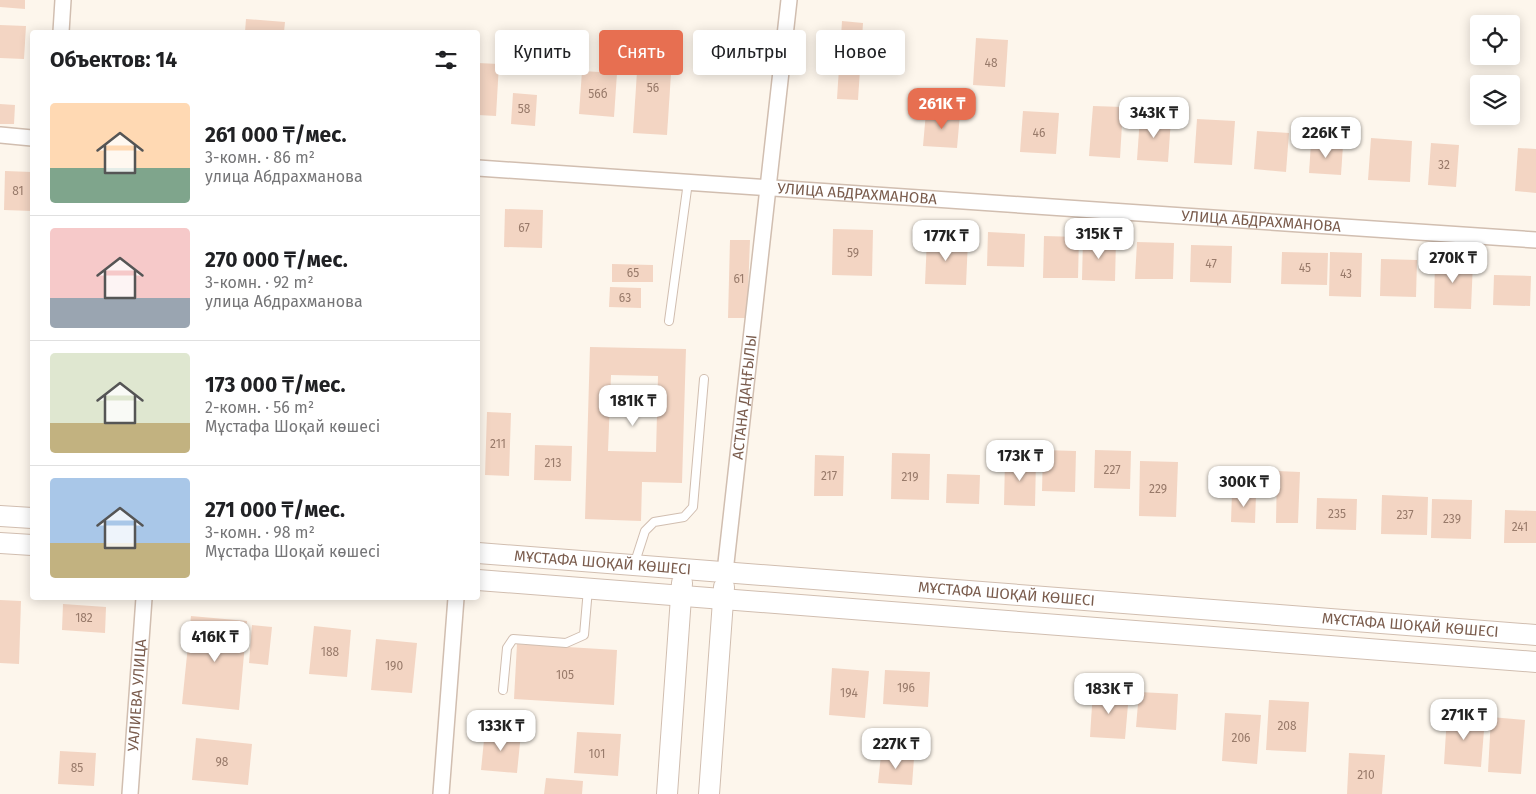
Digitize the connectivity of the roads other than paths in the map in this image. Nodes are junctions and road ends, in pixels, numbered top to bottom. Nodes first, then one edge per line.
1 (63, 0) edge
2 (789, 0) edge
3 (61, 30) edge
4 (0, 135) edge
5 (30, 138) edge
6 (480, 168) edge
7 (688, 182) junction
8 (767, 188) junction
9 (1536, 240) edge
10 (669, 321) dead end
11 (704, 379) dead end
12 (0, 516) edge
13 (30, 518) edge
14 (0, 543) edge
15 (30, 545) edge
16 (480, 552) edge
17 (634, 565) junction
18 (684, 569) junction
19 (725, 572) junction
20 (480, 580) edge
21 (588, 589) junction
22 (681, 595) junction
23 (723, 599) junction
24 (144, 600) edge
25 (456, 600) edge
26 (1536, 635) edge
27 (1536, 662) edge
28 (503, 690) dead end
29 (130, 794) edge
30 (441, 794) edge
31 (667, 794) edge
32 (708, 794) edge

1 - 3 street
2 - 8 street, АСТАНА ДАҢҒЫЛЫ
4 - 5 street
6 - 7 street, УЛИЦА АБДРАХМАНОВА
7 - 8 street, УЛИЦА АБДРАХМАНОВА
7 - 10 lane
8 - 9 street, УЛИЦА АБДРАХМАНОВА
8 - 19 street, АСТАНА ДАҢҒЫЛЫ
11 - 17 lane
12 - 13 street
14 - 15 street
16 - 17 street, МҰСТАФА ШОҚАЙ КӨШЕСІ
17 - 18 street, МҰСТАФА ШОҚАЙ КӨШЕСІ
18 - 19 street, МҰСТАФА ШОҚАЙ КӨШЕСІ
18 - 22 street
19 - 23 street, АСТАНА ДАҢҒЫЛЫ
19 - 26 street, МҰСТАФА ШОҚАЙ КӨШЕСІ
20 - 21 street, МҰСТАФА ШОҚАЙ КӨШЕСІ
21 - 22 street, МҰСТАФА ШОҚАЙ КӨШЕСІ
21 - 28 lane
22 - 23 street, МҰСТАФА ШОҚАЙ КӨШЕСІ
22 - 31 street
23 - 27 street, МҰСТАФА ШОҚАЙ КӨШЕСІ
23 - 32 street, АСТАНА ДАҢҒЫЛЫ
24 - 29 street, УАЛИЕВА УЛИЦА
25 - 30 street

